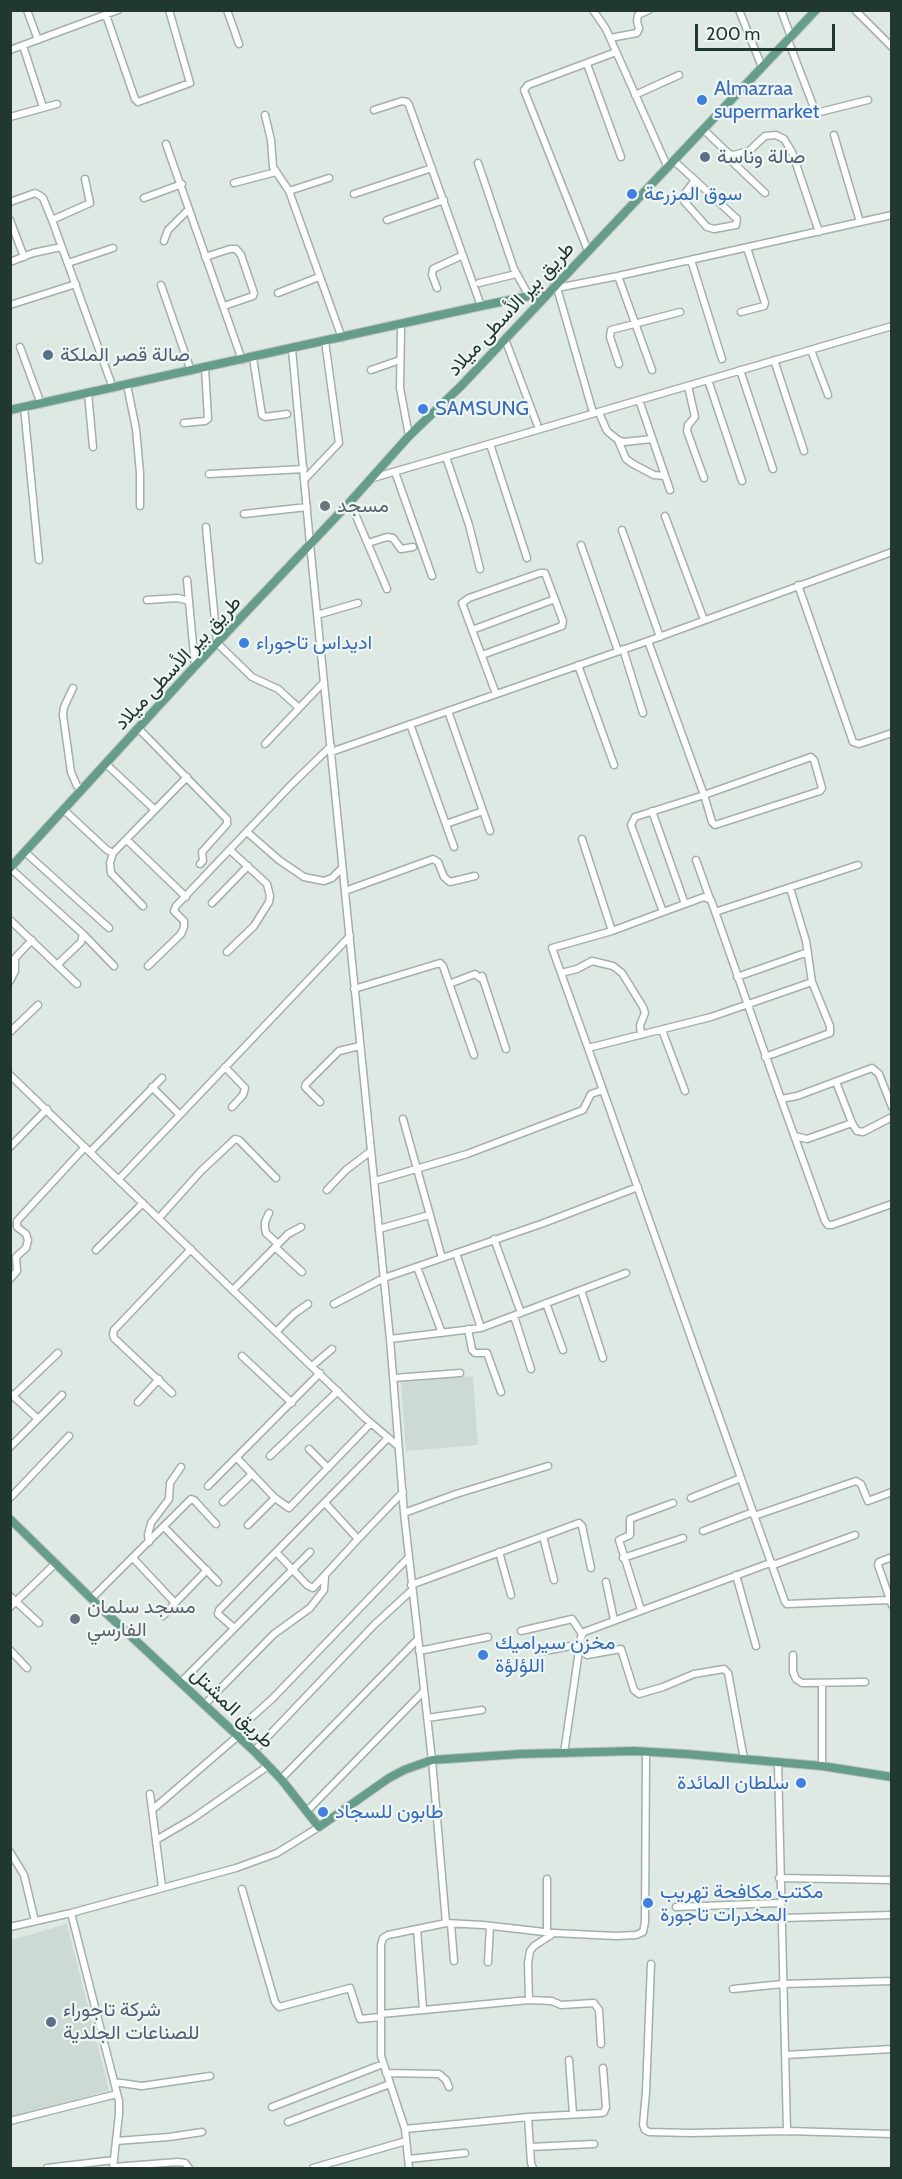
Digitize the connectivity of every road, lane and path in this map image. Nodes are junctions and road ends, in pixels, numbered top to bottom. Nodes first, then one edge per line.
1 (27, 10) edge
2 (169, 10) edge
3 (227, 10) edge
4 (593, 10) edge
5 (649, 10) edge
6 (739, 10) edge
7 (781, 10) edge
8 (816, 10) edge
9 (855, 10) edge
10 (118, 11) edge
11 (106, 15) junction
12 (610, 38) junction
13 (789, 38) junction
14 (38, 40) junction
15 (239, 44) dead end
16 (23, 46) junction
17 (891, 47) edge
18 (10, 51) edge
19 (616, 52) junction
20 (587, 64) junction
21 (762, 67) junction
22 (679, 75) dead end
23 (635, 95) junction
24 (868, 100) dead end
25 (57, 104) dead end
26 (43, 107) junction
27 (374, 111) dead end
28 (265, 116) dead end
29 (10, 117) edge
30 (703, 129) junction
31 (834, 135) dead end
32 (712, 139) junction
33 (166, 144) dead end
34 (621, 157) dead end
35 (674, 161) junction
36 (478, 163) dead end
37 (432, 168) junction
38 (668, 168) junction
39 (276, 172) junction
40 (85, 178) dead end
41 (329, 178) dead end
42 (695, 180) junction
43 (234, 183) dead end
44 (182, 184) junction
45 (289, 191) junction
46 (354, 194) dead end
47 (765, 194) dead end
48 (144, 198) dead end
49 (444, 200) junction
50 (10, 202) edge
51 (189, 209) junction
52 (891, 215) edge
53 (10, 220) edge
54 (52, 220) junction
55 (387, 220) dead end
56 (860, 222) junction
57 (819, 232) junction
58 (164, 241) dead end
59 (62, 247) junction
60 (113, 248) dead end
61 (747, 248) junction
62 (588, 251) junction
63 (463, 255) junction
64 (24, 256) junction
65 (205, 257) junction
66 (691, 260) junction
67 (10, 262) edge
68 (68, 263) junction
69 (516, 274) junction
70 (618, 276) junction
71 (319, 277) junction
72 (478, 283) dead end
73 (76, 284) junction
74 (161, 285) dead end
75 (556, 287) junction
76 (437, 288) dead end
77 (278, 293) dead end
78 (530, 296) junction
79 (546, 296) junction
80 (10, 305) edge
81 (224, 306) junction
82 (481, 306) junction
83 (680, 312) dead end
84 (741, 312) dead end
85 (635, 324) junction
86 (891, 326) edge
87 (401, 330) dead end
88 (342, 338) junction
89 (505, 339) junction
90 (325, 341) junction
91 (20, 348) dead end
92 (292, 349) junction
93 (811, 350) junction
94 (253, 358) junction
95 (722, 359) dead end
96 (242, 360) junction
97 (400, 360) junction
98 (774, 360) junction
99 (619, 364) dead end
100 (205, 368) junction
101 (371, 370) dead end
102 (652, 370) dead end
103 (740, 370) junction
104 (191, 371) junction
105 (708, 380) junction
106 (127, 385) junction
107 (688, 386) junction
108 (112, 388) junction
109 (88, 393) junction
110 (828, 395) dead end
111 (639, 400) junction
112 (41, 404) junction
113 (24, 407) junction
114 (592, 409) dead end
115 (10, 410) edge
116 (599, 413) junction
117 (286, 414) dead end
118 (184, 423) dead end
119 (537, 424) dead end
120 (409, 436) junction
121 (652, 439) junction
122 (618, 440) junction
123 (490, 444) junction
124 (93, 447) dead end
125 (804, 451) dead end
126 (446, 457) junction
127 (303, 469) junction
128 (773, 469) dead end
129 (395, 472) junction
130 (210, 474) dead end
131 (665, 476) junction
132 (373, 478) junction
133 (704, 478) dead end
134 (304, 480) junction
135 (742, 481) dead end
136 (670, 490) dead end
137 (350, 502) junction
138 (140, 506) dead end
139 (307, 507) junction
140 (244, 514) dead end
141 (665, 516) dead end
142 (206, 527) dead end
143 (622, 531) dead end
144 (368, 543) junction
145 (310, 544) junction
146 (581, 545) dead end
147 (413, 547) dead end
148 (891, 552) edge
149 (527, 558) dead end
150 (39, 560) dead end
151 (480, 569) dead end
152 (432, 576) dead end
153 (187, 580) dead end
154 (798, 585) junction
155 (387, 589) dead end
156 (555, 599) junction
157 (147, 600) dead end
158 (189, 601) junction
159 (358, 603) dead end
160 (317, 615) junction
161 (704, 620) junction
162 (472, 630) junction
163 (660, 637) junction
164 (648, 641) junction
165 (217, 643) junction
166 (621, 650) junction
167 (482, 655) junction
168 (578, 665) junction
169 (195, 666) junction
170 (324, 682) junction
171 (73, 688) dead end
172 (496, 694) junction
173 (299, 708) junction
174 (448, 711) junction
175 (643, 713) dead end
176 (410, 724) junction
177 (139, 729) junction
178 (891, 733) edge
179 (265, 744) dead end
180 (331, 749) junction
181 (106, 764) junction
182 (614, 765) dead end
183 (187, 777) junction
184 (82, 789) junction
185 (704, 795) junction
186 (154, 809) junction
187 (64, 810) junction
188 (483, 811) junction
189 (652, 811) junction
190 (446, 824) junction
191 (490, 831) dead end
192 (247, 832) junction
193 (582, 839) dead end
194 (127, 840) junction
195 (454, 847) dead end
196 (231, 850) junction
197 (25, 852) junction
198 (113, 853) junction
199 (696, 860) dead end
200 (200, 864) dead end
201 (858, 865) dead end
202 (248, 866) junction
203 (10, 868) edge
204 (342, 868) junction
205 (475, 876) dead end
206 (790, 888) junction
207 (345, 891) junction
208 (186, 897) junction
209 (711, 900) junction
210 (212, 903) dead end
211 (685, 904) junction
212 (143, 906) dead end
213 (663, 912) junction
214 (715, 912) junction
215 (10, 920) edge
216 (109, 928) dead end
217 (612, 931) junction
218 (83, 934) junction
219 (350, 936) junction
220 (32, 940) junction
221 (227, 952) dead end
222 (808, 952) junction
223 (58, 964) junction
224 (114, 966) dead end
225 (148, 966) dead end
226 (561, 973) junction
227 (737, 977) junction
228 (10, 981) edge
229 (812, 982) junction
230 (77, 984) dead end
231 (449, 984) junction
232 (354, 989) junction
233 (38, 1005) dead end
234 (747, 1005) junction
235 (662, 1030) junction
236 (10, 1032) edge
237 (641, 1035) junction
238 (360, 1046) junction
239 (588, 1048) junction
240 (506, 1049) dead end
241 (474, 1055) dead end
242 (765, 1056) junction
243 (225, 1067) junction
244 (10, 1075) edge
245 (162, 1078) dead end
246 (836, 1082) junction
247 (152, 1088) junction
248 (603, 1090) junction
249 (685, 1091) dead end
250 (782, 1099) junction
251 (320, 1102) dead end
252 (232, 1107) dead end
253 (891, 1107) edge
254 (47, 1109) junction
255 (180, 1114) junction
256 (891, 1118) edge
257 (403, 1119) dead end
258 (852, 1123) junction
259 (795, 1136) junction
260 (10, 1147) edge
261 (87, 1149) junction
262 (371, 1151) junction
263 (416, 1169) junction
264 (276, 1178) dead end
265 (119, 1179) junction
266 (375, 1181) junction
267 (638, 1187) junction
268 (327, 1190) dead end
269 (143, 1203) junction
270 (891, 1204) edge
271 (269, 1214) dead end
272 (429, 1215) junction
273 (159, 1218) junction
274 (301, 1227) dead end
275 (380, 1229) junction
276 (494, 1239) junction
277 (276, 1246) junction
278 (96, 1250) dead end
279 (191, 1250) junction
280 (456, 1253) junction
281 (442, 1258) junction
282 (417, 1267) junction
283 (302, 1272) dead end
284 (626, 1273) dead end
285 (384, 1278) junction
286 (10, 1279) edge
287 (233, 1290) junction
288 (581, 1290) junction
289 (546, 1303) junction
290 (308, 1304) dead end
291 (334, 1304) dead end
292 (518, 1315) junction
293 (481, 1328) junction
294 (468, 1329) junction
295 (277, 1331) junction
296 (442, 1333) junction
297 (390, 1339) junction
298 (332, 1349) dead end
299 (563, 1350) dead end
300 (58, 1353) dead end
301 (242, 1356) dead end
302 (603, 1358) dead end
303 (312, 1366) junction
304 (531, 1369) dead end
305 (320, 1373) junction
306 (460, 1373) dead end
307 (394, 1378) junction
308 (159, 1380) junction
309 (338, 1391) junction
310 (501, 1392) dead end
311 (171, 1393) dead end
312 (12, 1395) edge
313 (62, 1395) dead end
314 (138, 1402) dead end
315 (292, 1402) junction
316 (39, 1419) junction
317 (371, 1423) junction
318 (69, 1436) dead end
319 (388, 1438) junction
320 (398, 1446) junction
321 (10, 1448) edge
322 (309, 1449) dead end
323 (270, 1456) dead end
324 (237, 1458) junction
325 (548, 1466) dead end
326 (181, 1467) dead end
327 (328, 1468) junction
328 (252, 1474) junction
329 (741, 1478) junction
330 (208, 1486) dead end
331 (403, 1492) junction
332 (891, 1492) edge
333 (691, 1497) dead end
334 (10, 1498) edge
335 (275, 1498) junction
336 (223, 1502) dead end
337 (324, 1503) junction
338 (673, 1503) dead end
339 (404, 1513) junction
340 (754, 1514) junction
341 (12, 1523) edge
342 (216, 1524) dead end
343 (248, 1525) dead end
344 (164, 1527) junction
345 (703, 1531) dead end
346 (855, 1535) dead end
347 (543, 1536) junction
348 (683, 1538) dead end
349 (358, 1539) junction
350 (149, 1542) junction
351 (276, 1552) junction
352 (310, 1552) dead end
353 (499, 1552) junction
354 (891, 1557) edge
355 (133, 1558) junction
356 (408, 1558) junction
357 (623, 1558) junction
358 (56, 1563) junction
359 (770, 1563) junction
360 (591, 1568) dead end
361 (207, 1570) junction
362 (291, 1570) junction
363 (736, 1575) junction
364 (325, 1577) junction
365 (891, 1578) edge
366 (554, 1580) dead end
367 (883, 1581) junction
368 (218, 1582) dead end
369 (606, 1582) dead end
370 (412, 1587) junction
371 (512, 1595) dead end
372 (10, 1596) edge
373 (92, 1598) junction
374 (16, 1602) junction
375 (890, 1602) edge
376 (175, 1603) junction
377 (10, 1607) edge
378 (641, 1610) junction
379 (163, 1616) dead end
380 (614, 1620) junction
381 (39, 1623) dead end
382 (234, 1628) junction
383 (521, 1631) dead end
384 (582, 1634) junction
385 (488, 1636) dead end
386 (418, 1639) junction
387 (580, 1644) junction
388 (756, 1646) dead end
389 (10, 1650) edge
390 (419, 1651) junction
391 (545, 1651) dead end
392 (587, 1655) dead end
393 (793, 1655) dead end
394 (27, 1668) dead end
395 (181, 1682) junction
396 (864, 1682) dead end
397 (822, 1684) junction
398 (424, 1691) junction
399 (204, 1705) junction
400 (482, 1710) dead end
401 (427, 1718) junction
402 (236, 1734) junction
403 (254, 1751) junction
404 (646, 1752) junction
405 (564, 1753) junction
406 (744, 1759) junction
407 (432, 1760) junction
408 (778, 1763) junction
409 (268, 1766) junction
410 (822, 1766) junction
411 (891, 1777) edge
412 (281, 1779) junction
413 (150, 1794) dead end
414 (152, 1810) junction
415 (307, 1811) junction
416 (319, 1827) junction
417 (156, 1840) junction
418 (10, 1852) edge
419 (779, 1878) junction
420 (547, 1879) dead end
421 (891, 1880) edge
422 (162, 1887) junction
423 (242, 1889) dead end
424 (780, 1903) junction
425 (676, 1907) dead end
426 (70, 1913) junction
427 (891, 1915) edge
428 (781, 1918) junction
429 (35, 1921) junction
430 (448, 1923) junction
431 (490, 1926) junction
432 (10, 1927) edge
433 (417, 1929) junction
434 (550, 1933) junction
435 (454, 1961) dead end
436 (488, 1962) dead end
437 (651, 1964) dead end
438 (891, 1981) edge
439 (783, 1984) junction
440 (733, 1989) dead end
441 (529, 2000) junction
442 (423, 2009) junction
443 (381, 2015) junction
444 (601, 2044) dead end
445 (891, 2049) edge
446 (785, 2055) junction
447 (569, 2061) dead end
448 (383, 2064) junction
449 (603, 2068) dead end
450 (386, 2073) junction
451 (210, 2076) dead end
452 (114, 2082) junction
453 (390, 2084) junction
454 (449, 2087) dead end
455 (117, 2094) junction
456 (272, 2107) dead end
457 (573, 2114) junction
458 (528, 2117) junction
459 (10, 2121) edge
460 (288, 2122) dead end
461 (405, 2129) junction
462 (787, 2130) junction
463 (202, 2132) dead end
464 (891, 2134) edge
465 (406, 2140) junction
466 (116, 2141) junction
467 (594, 2144) dead end
468 (530, 2147) junction
469 (465, 2153) dead end
470 (409, 2159) junction
471 (113, 2165) edge
472 (47, 2168) edge
473 (189, 2169) edge
474 (313, 2169) edge
475 (409, 2169) edge
476 (533, 2169) edge

1 - 14 street
2 - 11 street
3 - 15 street
4 - 12 street
5 - 12 street
6 - 21 street
7 - 13 street
8 - 13 main road, طريق بير الأسطى ميلاد
9 - 17 street
10 - 11 street
11 - 14 street
12 - 19 street
13 - 21 main road, طريق بير الأسطى ميلاد
13 - 24 street
14 - 16 street
16 - 18 street
16 - 26 street
19 - 20 street
19 - 23 street
20 - 34 street
20 - 62 street
21 - 30 main road, طريق بير الأسطى ميلاد
22 - 23 street
23 - 38 street
25 - 26 street
26 - 29 street
27 - 37 street
28 - 39 street
30 - 32 street
30 - 35 main road, طريق بير الأسطى ميلاد
31 - 56 street
32 - 47 street
32 - 57 street
33 - 44 street
35 - 38 main road, طريق بير الأسطى ميلاد
35 - 42 street
36 - 69 street
37 - 46 street
37 - 49 street
38 - 62 main road, طريق بير الأسطى ميلاد
39 - 43 street
39 - 45 street
40 - 54 street
41 - 45 street
42 - 42 street
44 - 48 street
44 - 51 street
45 - 71 street
49 - 55 street
49 - 63 street
50 - 54 street
51 - 58 street
51 - 65 street
52 - 56 street
53 - 64 street
54 - 59 street
56 - 57 street
57 - 61 street
59 - 64 street
59 - 68 street
60 - 68 street
61 - 66 street
61 - 84 street
62 - 75 main road, طريق بير الأسطى ميلاد
63 - 76 street
63 - 82 street
64 - 67 street
65 - 81 street
65 - 81 street
66 - 70 street
66 - 95 street
68 - 73 street
69 - 72 street
69 - 78 street
70 - 75 street
70 - 85 street
71 - 77 street
71 - 88 street
73 - 80 street
73 - 108 street
74 - 104 street
75 - 79 main road, طريق بير الأسطى ميلاد
75 - 114 street
78 - 79 main road
78 - 82 main road
79 - 89 main road, طريق بير الأسطى ميلاد
81 - 96 street
82 - 88 main road
83 - 85 street
85 - 99 street
85 - 102 street
86 - 93 street
87 - 97 street
88 - 90 main road
89 - 119 street
89 - 120 main road, طريق بير الأسطى ميلاد
90 - 92 main road
90 - 134 street
91 - 112 street
92 - 94 main road
92 - 127 street
93 - 98 street
93 - 110 street
94 - 96 main road
94 - 117 street
96 - 100 main road
97 - 101 street
97 - 120 street
98 - 103 street
98 - 125 street
100 - 104 main road
100 - 118 street
103 - 105 street
103 - 128 street
104 - 106 main road
105 - 107 street
105 - 135 street
106 - 108 main road
106 - 138 street
107 - 111 street
107 - 133 street
108 - 109 main road
109 - 112 main road
109 - 124 street
111 - 116 street
111 - 121 street
112 - 113 main road
113 - 115 main road
113 - 150 street
116 - 122 street
116 - 123 street
120 - 132 main road, طريق بير الأسطى ميلاد
121 - 122 street
121 - 131 street
122 - 131 street
123 - 126 street
123 - 149 street
126 - 129 street
126 - 151 street
127 - 130 street
127 - 134 street
129 - 132 street
129 - 152 street
131 - 136 street
132 - 137 main road, طريق بير الأسطى ميلاد
134 - 139 street
137 - 144 street
137 - 145 main road, طريق بير الأسطى ميلاد
139 - 140 street
139 - 145 street
141 - 161 street
142 - 165 street
143 - 163 street
144 - 147 street
144 - 155 street
145 - 160 street
145 - 165 main road, طريق بير الأسطى ميلاد
146 - 166 street
148 - 154 street
153 - 158 street
154 - 161 street
154 - 178 street
156 - 162 street
156 - 162 street
156 - 167 street
157 - 158 street
158 - 169 street
159 - 160 street
160 - 170 street
161 - 163 street
162 - 167 street
163 - 164 street
164 - 166 street
164 - 185 street
165 - 169 main road, طريق بير الأسطى ميلاد
165 - 173 street
166 - 168 street
166 - 175 street
167 - 172 street
168 - 172 street
168 - 182 street
169 - 177 main road, طريق بير الأسطى ميلاد
170 - 173 street
170 - 180 street
171 - 184 street
172 - 174 street
173 - 179 street
174 - 176 street
174 - 188 street
176 - 180 street
176 - 190 street
177 - 181 main road, طريق بير الأسطى ميلاد
177 - 183 street
180 - 192 street
180 - 204 street
181 - 184 main road, طريق بير الأسطى ميلاد
181 - 186 street
183 - 186 street
183 - 200 street
184 - 187 main road, طريق بير الأسطى ميلاد
185 - 185 street
185 - 189 street
186 - 194 street
187 - 197 main road, طريق بير الأسطى ميلاد
187 - 198 street
188 - 190 street
188 - 191 street
189 - 211 street
189 - 213 street
190 - 195 street
192 - 196 street
192 - 204 street
193 - 217 street
194 - 198 street
194 - 208 street
196 - 202 street
196 - 208 street
197 - 203 main road, طريق بير الأسطى ميلاد
197 - 216 street
198 - 212 street
199 - 209 street
201 - 206 street
202 - 210 street
202 - 221 street
203 - 218 street
204 - 207 street
205 - 207 street
206 - 214 street
206 - 222 street
207 - 219 street
208 - 225 street
209 - 211 street
209 - 214 street
211 - 213 street
213 - 217 street
214 - 227 street
215 - 220 street
217 - 226 street
218 - 223 street
218 - 224 street
219 - 232 street
219 - 243 street
220 - 223 street
220 - 228 street
222 - 227 street
222 - 229 street
223 - 230 street
226 - 237 street
226 - 239 street
227 - 234 street
229 - 234 street
229 - 242 street
231 - 232 street
231 - 240 street
231 - 241 street
232 - 238 street
233 - 236 street
234 - 235 street
234 - 242 street
235 - 237 street
235 - 249 street
237 - 239 street
238 - 251 street
238 - 262 street
239 - 248 street
242 - 250 street
243 - 252 street
243 - 255 street
244 - 254 street
245 - 247 street
246 - 250 street
246 - 253 street
246 - 258 street
247 - 255 street
247 - 261 street
248 - 263 street
248 - 267 street
250 - 259 street
254 - 260 street
254 - 261 street
255 - 265 street
256 - 258 street
257 - 263 street
258 - 259 street
259 - 270 street
261 - 265 street
261 - 286 street
262 - 266 street
262 - 268 street
263 - 266 street
263 - 272 street
264 - 273 street
265 - 269 street
266 - 275 street
267 - 276 street
267 - 329 street
269 - 273 street
269 - 278 street
271 - 277 street
272 - 275 street
272 - 281 street
273 - 279 street
274 - 277 street
275 - 285 street
276 - 280 street
276 - 292 street
277 - 283 street
277 - 287 street
279 - 287 street
279 - 308 street
280 - 281 street
280 - 293 street
281 - 282 street
282 - 285 street
282 - 296 street
284 - 288 street
285 - 291 street
285 - 297 street
287 - 295 street
288 - 289 street
288 - 302 street
289 - 292 street
289 - 299 street
290 - 295 street
292 - 293 street
292 - 304 street
293 - 294 street
294 - 296 street
294 - 310 street
295 - 303 street
296 - 297 street
297 - 307 street
298 - 303 street
300 - 312 street
301 - 315 street
303 - 305 street
305 - 309 street
305 - 315 street
306 - 307 street
307 - 320 street
308 - 311 street
308 - 314 street
309 - 317 street
309 - 323 street
312 - 316 street
313 - 316 street
315 - 324 street
316 - 321 street
317 - 319 street
317 - 327 street
318 - 334 street
319 - 320 street
319 - 337 street
320 - 331 street
322 - 327 street
324 - 328 street
324 - 330 street
325 - 339 street
326 - 350 street
327 - 335 street
328 - 335 street
328 - 336 street
329 - 333 street
329 - 340 street
331 - 339 street
331 - 349 street
332 - 340 street
335 - 343 street
337 - 349 street
337 - 351 street
338 - 357 street
339 - 356 street
340 - 345 street
340 - 359 street
341 - 358 main road, طريق المشتل
342 - 344 street
344 - 350 street
344 - 361 street
346 - 359 street
347 - 353 street
347 - 360 street
347 - 366 street
348 - 357 street
349 - 364 street
350 - 355 street
351 - 362 street
351 - 382 street
352 - 362 street
353 - 370 street
353 - 371 street
354 - 367 street
355 - 373 street
355 - 376 street
356 - 370 street
356 - 402 street
357 - 378 street
358 - 373 main road, طريق المشتل
358 - 374 street
359 - 363 street
359 - 375 street
361 - 368 street
361 - 376 street
362 - 364 street
362 - 382 street
363 - 378 street
363 - 388 street
364 - 399 street
365 - 367 street
367 - 375 street
369 - 380 street
370 - 386 street
370 - 403 street
372 - 374 street
373 - 395 main road, طريق المشتل
374 - 377 street
374 - 381 street
376 - 379 street
378 - 380 street
380 - 384 street
382 - 395 street
383 - 384 street
384 - 387 street
385 - 390 street
386 - 390 street
386 - 412 street
387 - 391 street
387 - 405 street
389 - 394 street
390 - 398 street
392 - 406 street
393 - 397 street
395 - 399 main road, طريق المشتل
396 - 397 street
397 - 410 street
398 - 401 street
398 - 415 street
399 - 402 main road, طريق المشتل
400 - 401 street
401 - 407 street
402 - 403 main road, طريق المشتل
402 - 414 street
403 - 409 main road, طريق المشتل
404 - 405 main road
404 - 406 main road
404 - 434 street
405 - 407 main road
406 - 408 main road
407 - 416 main road
407 - 430 street
408 - 410 main road
408 - 419 street
409 - 412 main road, طريق المشتل
409 - 417 street
410 - 411 main road
412 - 415 main road, طريق المشتل
413 - 414 street
414 - 417 street
415 - 416 main road, طريق المشتل
416 - 422 street
417 - 422 street
418 - 429 street
419 - 421 street
419 - 424 street
420 - 434 street
422 - 426 street
423 - 443 street
424 - 425 street
424 - 428 street
426 - 429 street
426 - 452 street
427 - 428 street
428 - 439 street
429 - 432 street
430 - 431 street
430 - 433 street
430 - 435 street
431 - 434 street
431 - 436 street
433 - 442 street
433 - 443 street
434 - 441 street
437 - 462 street
438 - 439 street
439 - 440 street
439 - 446 street
441 - 442 street
441 - 444 street
442 - 443 street
443 - 448 street
445 - 446 street
446 - 462 street
447 - 457 street
448 - 450 street
448 - 456 street
449 - 457 street
450 - 453 street
450 - 454 street
451 - 452 street
452 - 455 street
453 - 460 street
453 - 461 street
455 - 459 street
455 - 466 street
457 - 458 street
458 - 461 street
458 - 468 street
461 - 465 street
462 - 464 street
463 - 466 street
465 - 470 street
465 - 474 street
466 - 471 street
467 - 468 street
468 - 476 street
469 - 470 street
470 - 475 street
471 - 472 street
471 - 473 street

